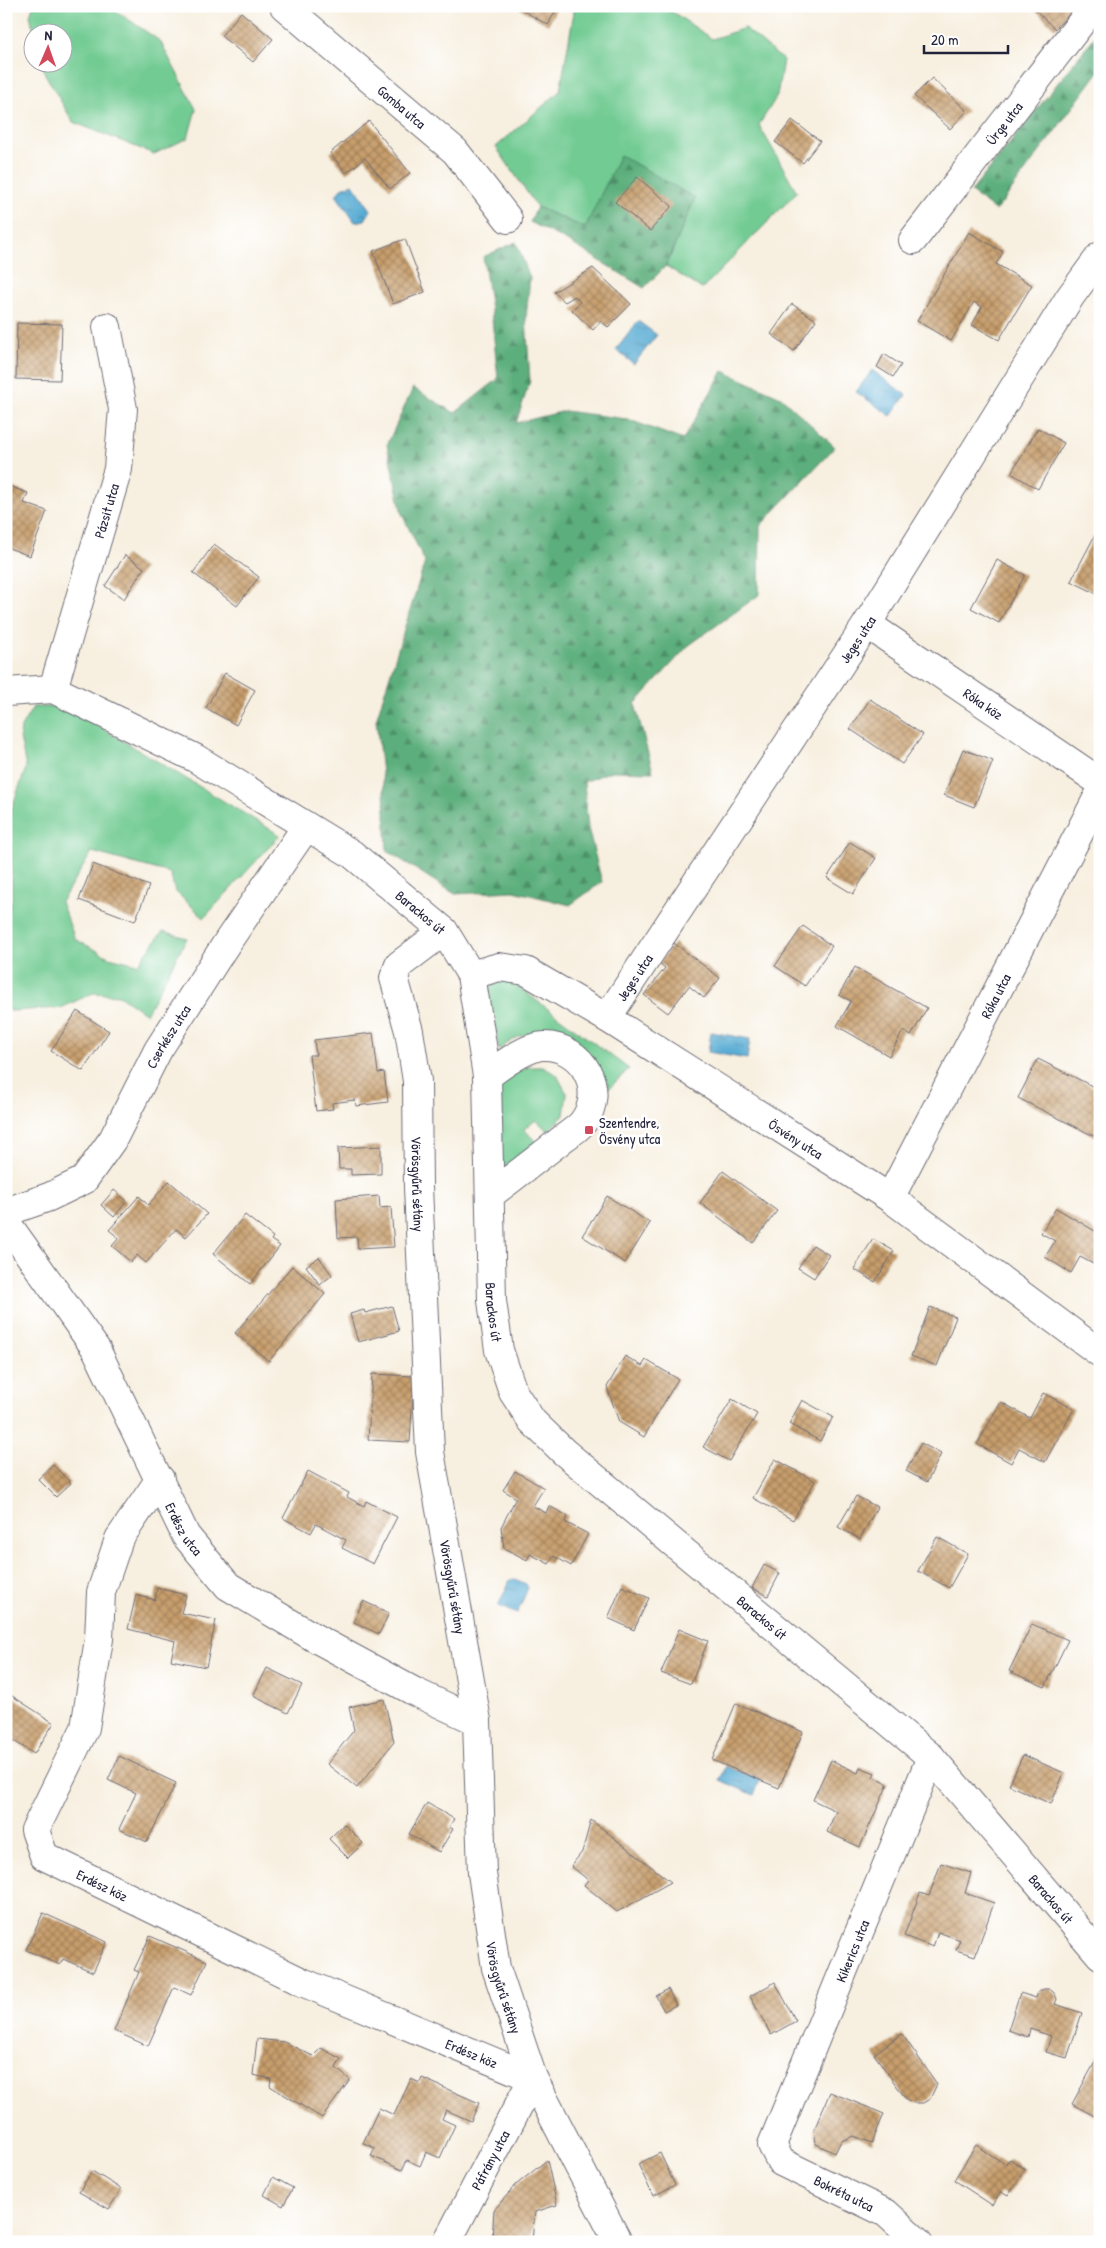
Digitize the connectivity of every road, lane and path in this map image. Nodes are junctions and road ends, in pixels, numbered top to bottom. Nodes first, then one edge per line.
1 (284, 6) edge
2 (1094, 6) edge
3 (508, 219) dead end
4 (913, 240) dead end
5 (1100, 256) edge
6 (107, 327) dead end
7 (868, 624) junction
8 (53, 689) junction
9 (6, 692) edge
10 (1100, 782) edge
11 (1100, 793) edge
12 (306, 827) junction
13 (444, 930) junction
14 (472, 976) junction
15 (607, 1018) junction
16 (487, 1076) junction
17 (490, 1195) junction
18 (890, 1198) junction
19 (6, 1212) edge
20 (6, 1222) edge
21 (1100, 1353) edge
22 (160, 1479) junction
23 (477, 1721) junction
24 (931, 1757) junction
25 (1100, 1955) edge
26 (532, 2078) junction
27 (772, 2144) joint
28 (447, 2242) edge
29 (618, 2242) edge
30 (918, 2242) edge

1 - 3 street, Gomba utca
2 - 4 street, Ürge utca
5 - 7 street, Jeges utca
6 - 8 street, Pázsit utca
7 - 10 street, Róka köz
7 - 15 street, Jeges utca
8 - 9 street, Barackos út
8 - 12 street, Barackos út
11 - 18 street, Róka utca
12 - 13 street, Barackos út
12 - 19 street, Cserkész utca
13 - 14 street, Barackos út
13 - 23 street, Vörösgyűrű sétány
14 - 15 street, Ösvény utca
14 - 16 street, Barackos út
15 - 18 street, Ösvény utca
16 - 17 street, Barackos út
16 - 17 street
17 - 24 street, Barackos út
18 - 21 street, Ösvény utca
20 - 22 street, Erdész utca
22 - 23 street, Erdész utca
22 - 26 street, Erdész köz
23 - 26 street, Vörösgyűrű sétány
24 - 25 street, Barackos út
24 - 27 street, Kikerics utca
26 - 28 street, Páfrány utca
26 - 29 street, Vörösgyűrű sétány
27 - 30 street, Bokréta utca

